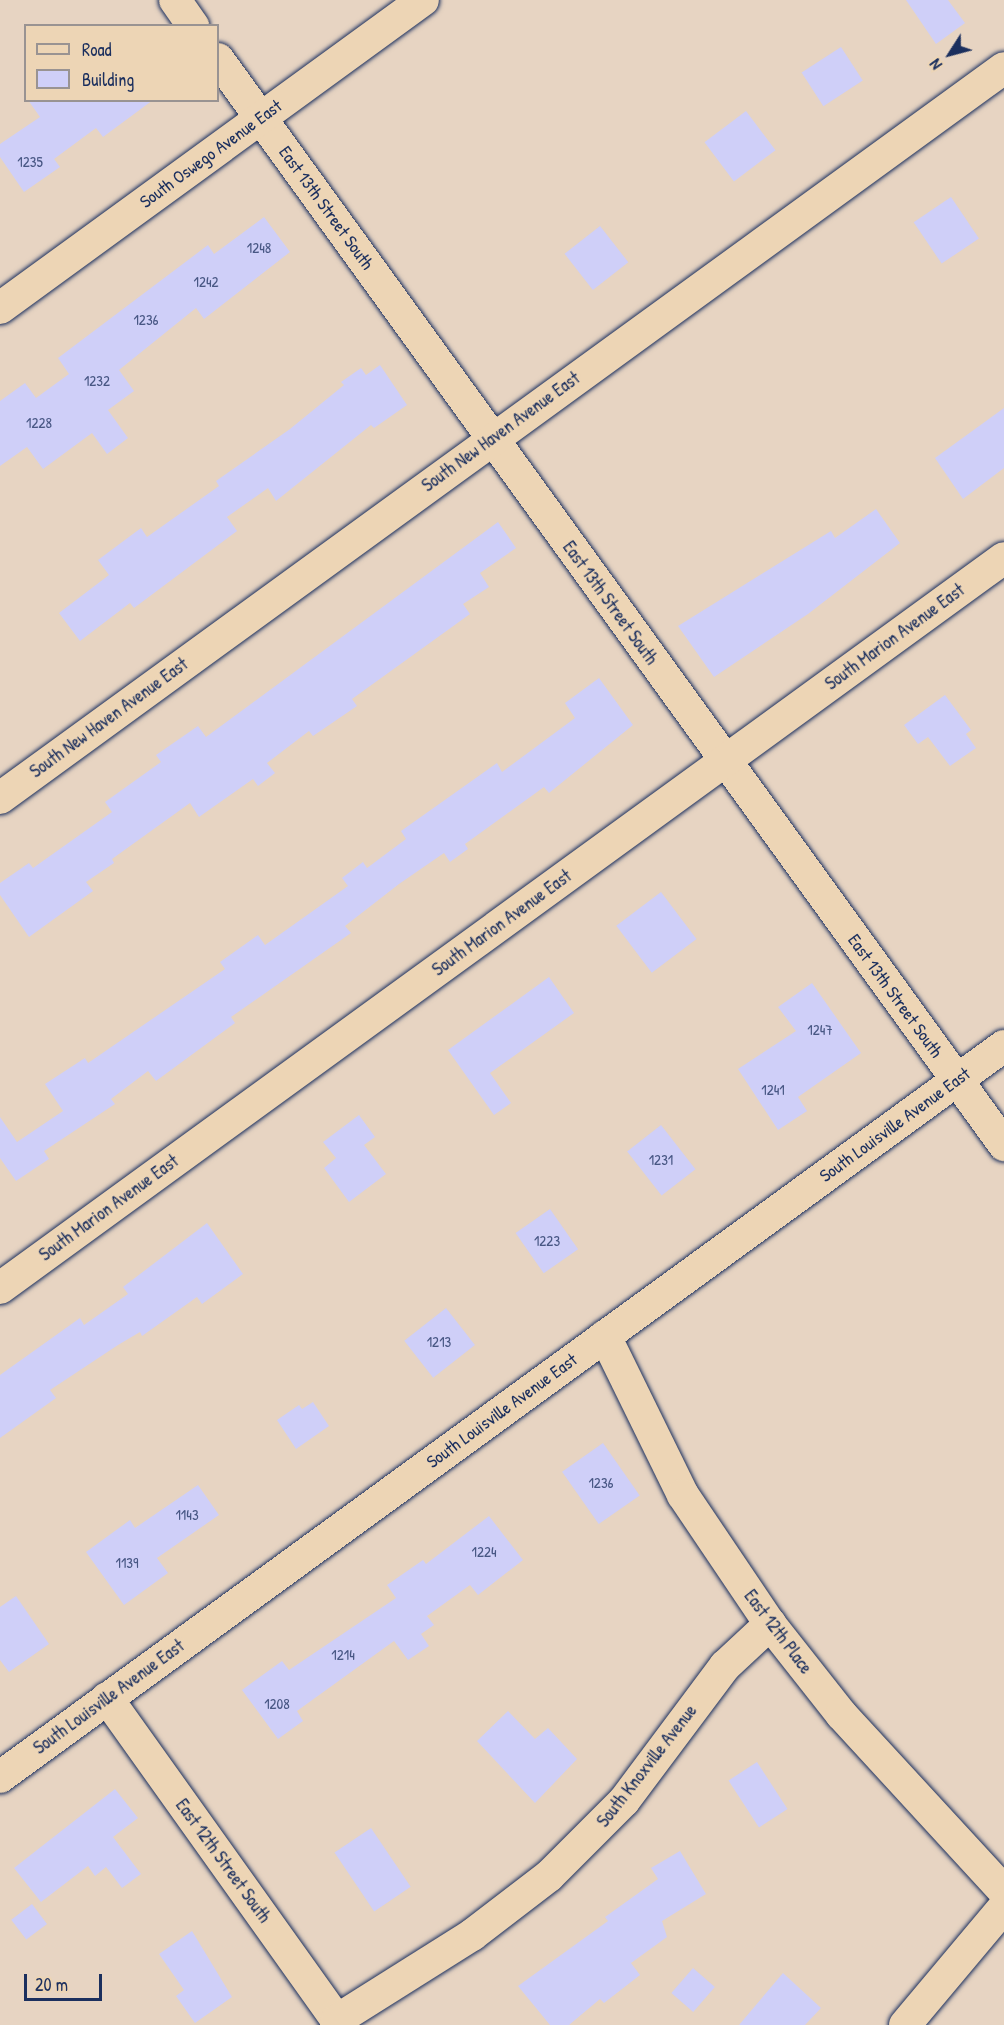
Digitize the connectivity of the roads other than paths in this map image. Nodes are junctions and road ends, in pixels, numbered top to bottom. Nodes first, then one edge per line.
1 (175, 0) edge
2 (423, 0) edge
3 (192, 24) edge
4 (219, 60) edge
5 (1004, 68) edge
6 (260, 118) junction
7 (0, 308) edge
8 (491, 438) junction
9 (1004, 558) edge
10 (724, 761) junction
11 (0, 798) edge
12 (1004, 1046) edge
13 (957, 1080) junction
14 (1004, 1145) edge
15 (0, 1288) edge
16 (605, 1336) junction
17 (770, 1624) junction
18 (106, 1698) junction
19 (1, 1775) edge
20 (1004, 1891) edge
21 (1004, 1907) edge
22 (336, 2022) edge
23 (905, 2025) edge

1 - 3 street
2 - 6 street, South Oswego Avenue East
4 - 6 street, East 13th Street South
5 - 8 street, South New Haven Avenue East
6 - 7 street, South Oswego Avenue East
6 - 8 street, East 13th Street South
8 - 10 street, East 13th Street South
8 - 11 street, South New Haven Avenue East
9 - 10 street, South Marion Avenue East
10 - 13 street, East 13th Street South
10 - 15 street, South Marion Avenue East
12 - 13 street, South Louisville Avenue East
13 - 14 street, East 13th Street South
13 - 16 street, South Louisville Avenue East
16 - 17 street, East 12th Place
16 - 18 street, South Louisville Avenue East
17 - 20 street, East 12th Place
17 - 22 street, South Knoxville Avenue
18 - 19 street, South Louisville Avenue East
18 - 22 street, East 12th Street South
21 - 23 street

